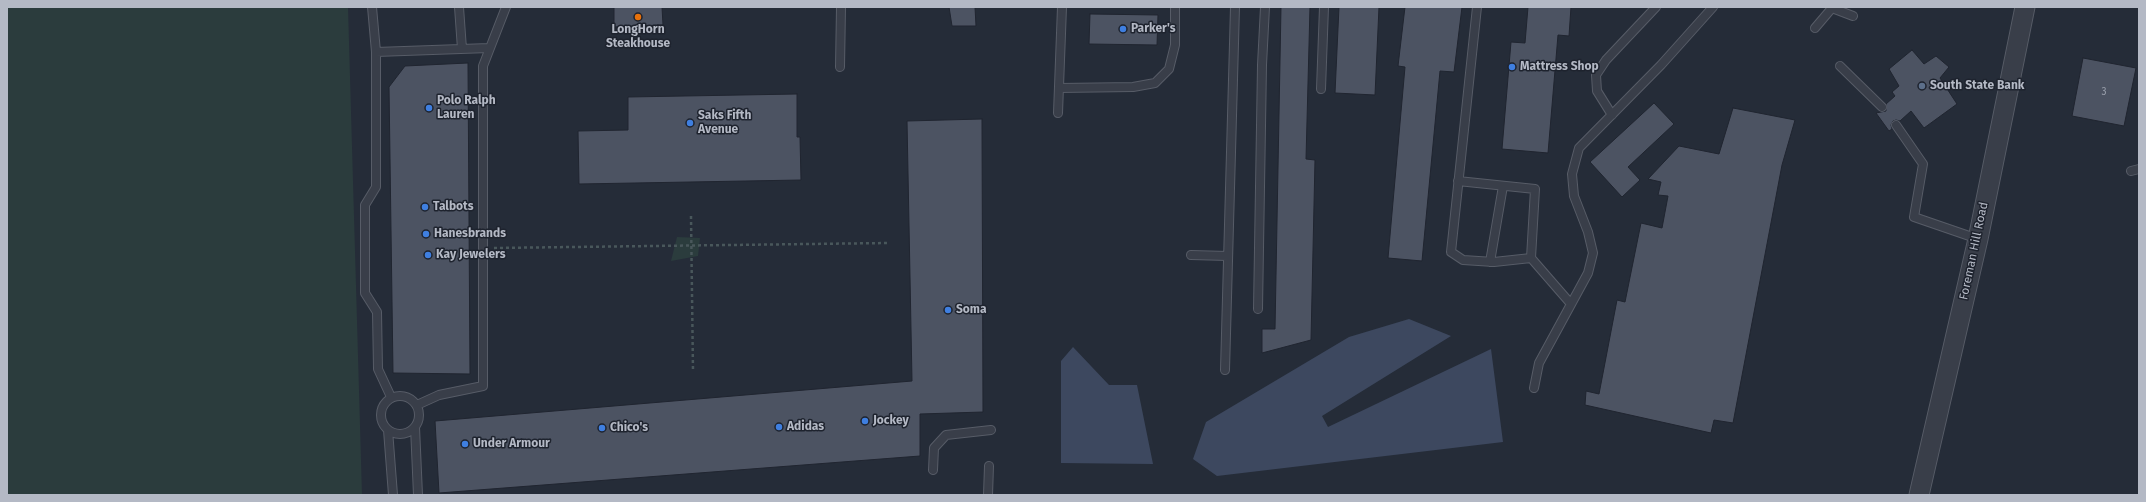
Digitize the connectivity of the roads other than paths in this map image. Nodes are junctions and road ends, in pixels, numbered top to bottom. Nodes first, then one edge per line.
1 (372, 7) edge
2 (459, 7) edge
3 (506, 7) edge
4 (841, 7) edge
5 (1062, 7) edge
6 (1175, 7) edge
7 (1235, 7) edge
8 (1265, 7) edge
9 (1324, 7) edge
10 (1477, 7) edge
11 (1656, 7) edge
12 (1713, 7) edge
13 (2025, 7) edge
14 (1853, 16) dead end
15 (1815, 28) dead end
16 (489, 48) junction
17 (462, 49) junction
18 (376, 52) junction
19 (840, 66) dead end
20 (1840, 66) dead end
21 (1058, 88) junction
22 (1321, 89) dead end
23 (1882, 107) dead end
24 (1058, 113) dead end
25 (1612, 115) junction
26 (1896, 125) dead end
27 (1458, 181) junction
28 (1503, 186) junction
29 (1978, 239) junction
30 (1191, 255) dead end
31 (1228, 256) junction
32 (1530, 258) junction
33 (1490, 262) junction
34 (1571, 304) junction
35 (1258, 309) dead end
36 (1225, 370) dead end
37 (1534, 388) dead end
38 (391, 397) junction
39 (417, 406) junction
40 (415, 427) junction
41 (388, 430) junction
42 (991, 430) dead end
43 (989, 466) dead end
44 (933, 470) dead end
45 (393, 495) edge
46 (418, 495) edge
47 (988, 495) edge
48 (1919, 495) edge

1 - 18 lane
2 - 17 lane
3 - 16 lane
4 - 19 lane
5 - 21 lane
6 - 21 lane
7 - 31 lane
8 - 35 lane
9 - 22 lane
10 - 27 lane
11 - 25 lane
12 - 25 lane
13 - 29 street, Foreman Hill Road
14 - 15 lane
16 - 17 lane
16 - 39 lane
17 - 18 lane
18 - 38 lane
20 - 23 lane
21 - 24 lane
25 - 34 lane
26 - 29 lane
27 - 28 lane
27 - 33 lane
28 - 32 lane
28 - 33 lane
29 - 48 street, Foreman Hill Road
30 - 31 lane
31 - 36 lane
32 - 33 lane
32 - 34 lane
34 - 37 lane
38 - 39 lane
38 - 41 lane
39 - 40 lane
40 - 41 lane
40 - 46 lane
41 - 45 lane
42 - 44 lane
43 - 47 lane

